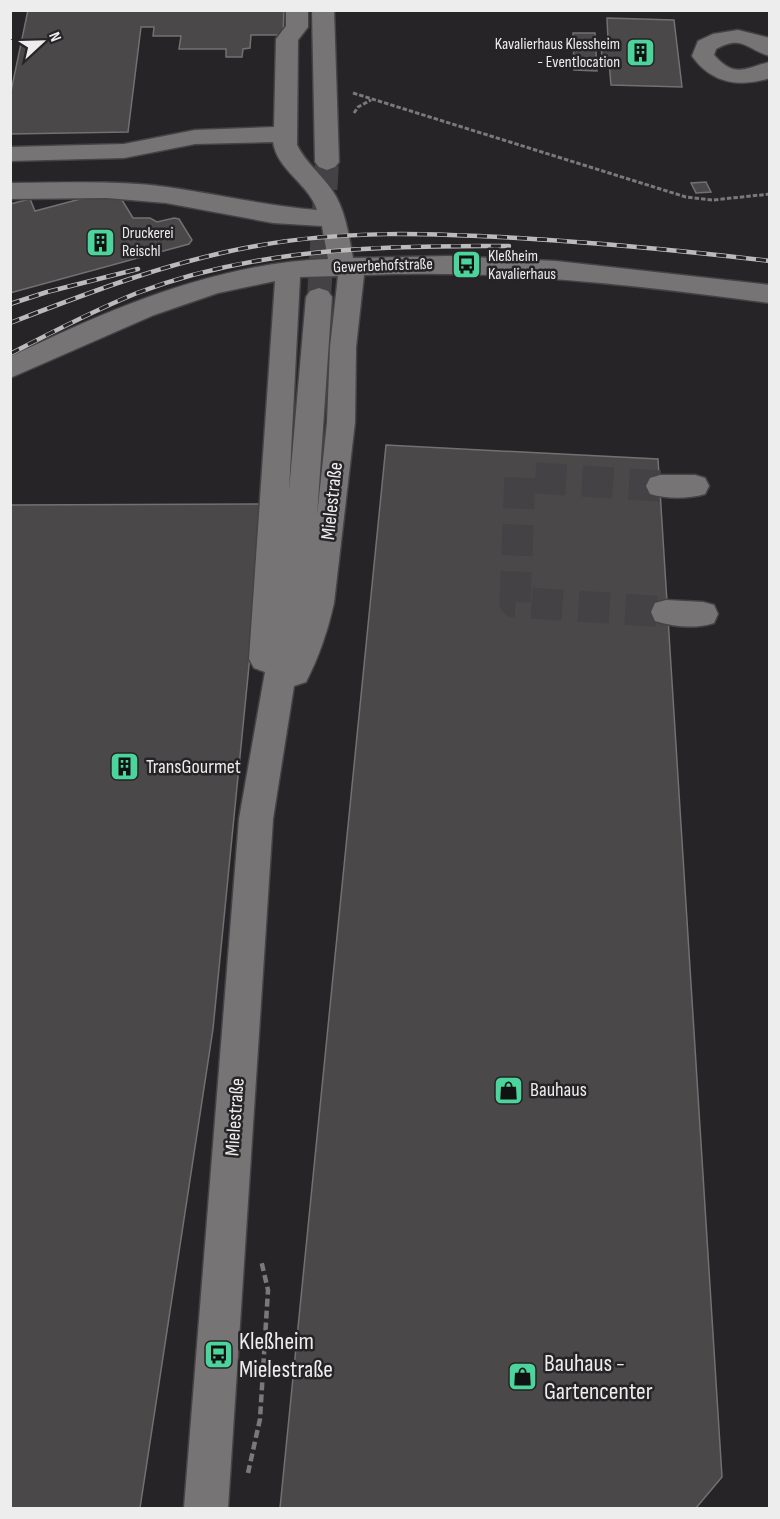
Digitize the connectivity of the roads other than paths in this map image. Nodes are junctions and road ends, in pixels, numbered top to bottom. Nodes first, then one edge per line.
1 (297, 10) edge
2 (323, 10) edge
3 (770, 49) edge
4 (770, 69) edge
5 (284, 134) junction
6 (10, 154) edge
7 (327, 162) tunnel mouth
8 (10, 191) edge
9 (331, 219) junction
10 (347, 266) junction
11 (288, 270) junction
12 (770, 294) edge
13 (319, 297) tunnel mouth
14 (12, 364) edge
15 (660, 486) tunnel mouth
16 (695, 486) dead end
17 (666, 612) tunnel mouth
18 (703, 614) dead end
19 (270, 726) junction
20 (206, 1509) edge

1 - 5 street
2 - 7 street
3 - 4 street
5 - 6 street
5 - 9 street, Mielestraße
8 - 9 street
9 - 10 street, Mielestraße
10 - 11 street, Gewerbehofstraße
10 - 12 street, Gewerbehofstraße
10 - 19 street, Mielestraße
11 - 14 street, Gewerbehofstraße
11 - 19 street, Mielestraße
13 - 19 street, Mielestraße
15 - 16 street
17 - 18 street
19 - 20 street, Mielestraße

